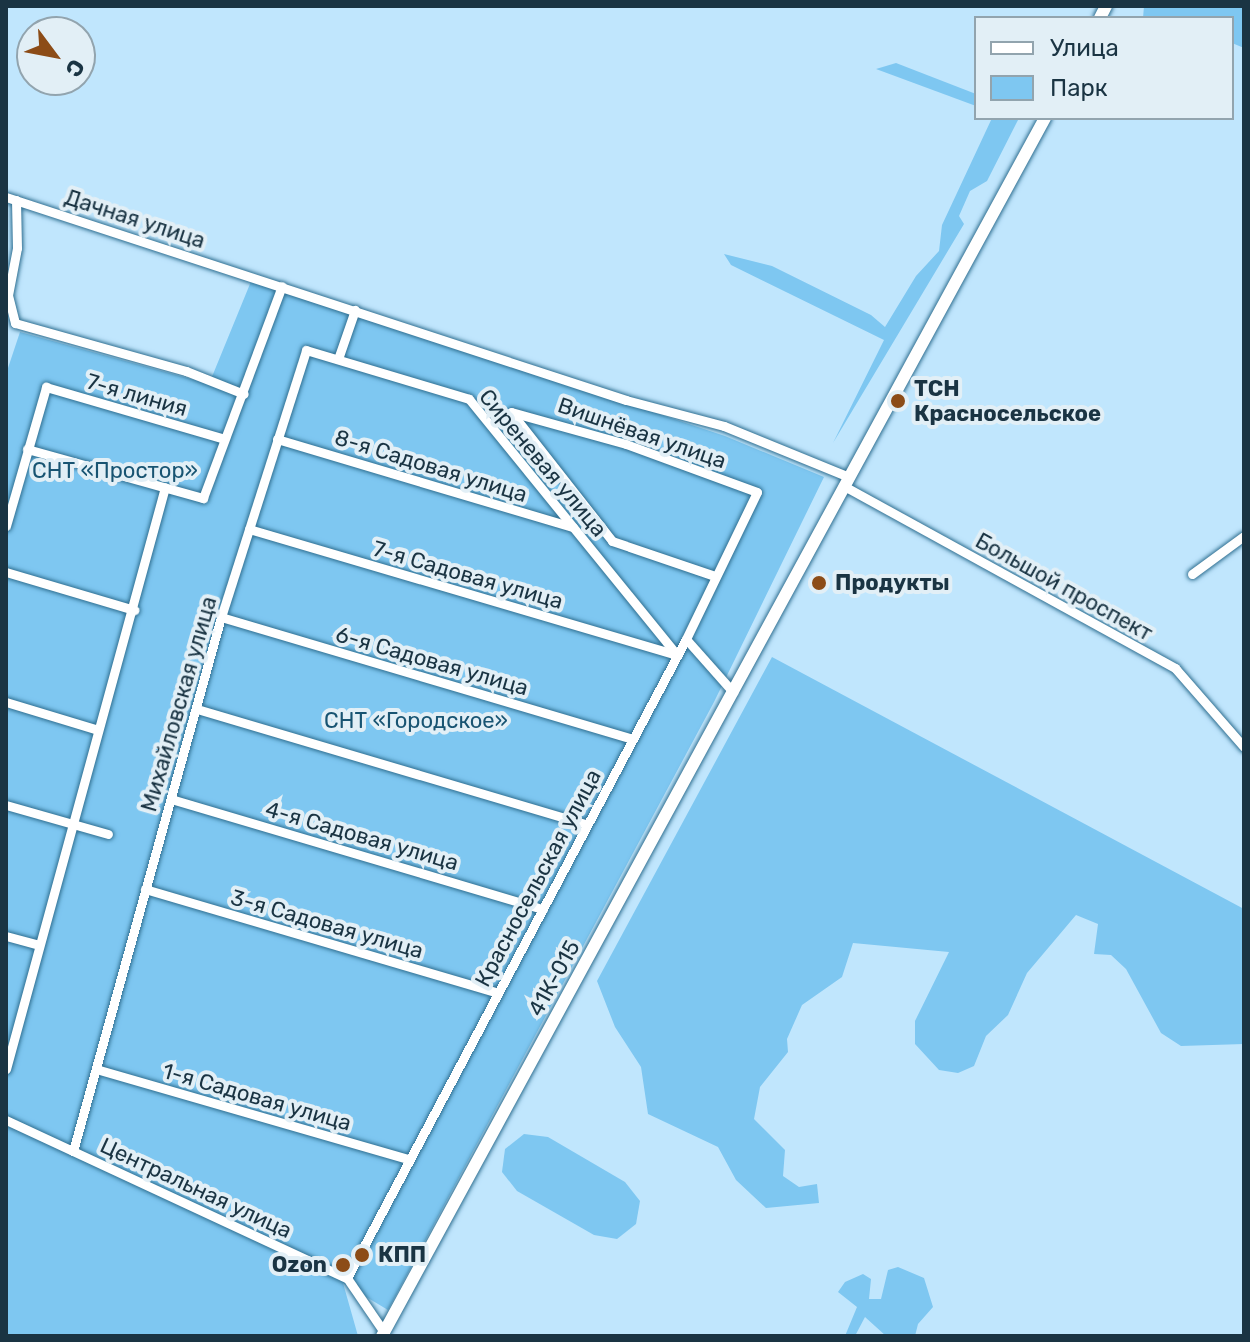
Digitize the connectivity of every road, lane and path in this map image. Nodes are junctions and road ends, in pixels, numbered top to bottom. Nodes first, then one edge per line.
1 (1044, 120) edge
2 (11, 198) edge
3 (282, 286) junction
4 (355, 310) junction
5 (338, 359) junction
6 (244, 394) junction
7 (222, 438) junction
8 (277, 439) junction
9 (27, 449) junction
10 (847, 481) junction
11 (165, 487) junction
12 (757, 492) joint
13 (6, 526) edge
14 (575, 527) junction
15 (249, 529) junction
16 (1244, 536) edge
17 (6, 572) edge
18 (1192, 574) dead end
19 (715, 576) junction
20 (134, 610) junction
21 (221, 617) junction
22 (686, 639) junction
23 (677, 655) junction
24 (733, 692) junction
25 (6, 702) edge
26 (197, 709) junction
27 (98, 730) junction
28 (632, 739) junction
29 (1244, 747) edge
30 (171, 799) junction
31 (6, 805) edge
32 (72, 822) junction
33 (584, 824) junction
34 (108, 834) dead end
35 (145, 889) junction
36 (543, 909) junction
37 (6, 936) edge
38 (39, 945) junction
39 (498, 993) junction
40 (6, 1069) edge
41 (96, 1069) junction
42 (6, 1120) edge
43 (73, 1151) junction
44 (408, 1159) junction
45 (347, 1278) junction
46 (383, 1334) edge

1 - 10 main road, 41К-015
2 - 3 street, Дачная улица
2 - 6 street
3 - 4 street, Дачная улица
3 - 6 street
4 - 5 street
4 - 10 street, Большой проспект
5 - 8 street, Михайловская улица
5 - 14 street, Сиреневая улица
6 - 7 street
7 - 9 street, 7-я линия
7 - 11 street
8 - 14 street, 8-я Садовая улица
8 - 15 street, Михайловская улица
9 - 11 street
9 - 13 street
10 - 24 main road, 41К-015
10 - 29 street, Большой проспект
11 - 20 street
12 - 19 street, Красносельская улица
12 - 19 street, Вишнёвая улица
14 - 23 street, Сиреневая улица
15 - 21 street, Михайловская улица
15 - 23 street, 7-я Садовая улица
16 - 18 street
17 - 20 street
19 - 22 street, Красносельская улица
20 - 27 street
21 - 26 street, Михайловская улица
21 - 28 street, 6-я Садовая улица
22 - 23 street, Красносельская улица
22 - 24 street
23 - 28 street, Красносельская улица
24 - 46 main road, 41К-015
25 - 27 street
26 - 30 street, Михайловская улица
26 - 33 street
27 - 32 street
28 - 33 street, Красносельская улица
30 - 35 street, Михайловская улица
30 - 36 street, 4-я Садовая улица
31 - 32 street
32 - 34 street
32 - 38 street
33 - 36 street, Красносельская улица
35 - 39 street, 3-я Садовая улица
35 - 41 street, Михайловская улица
36 - 39 street, Красносельская улица
37 - 38 street
38 - 40 street
39 - 44 street, Красносельская улица
41 - 43 street, Михайловская улица
41 - 44 street, 1-я Садовая улица
42 - 43 street, Центральная улица
43 - 45 street, Центральная улица
44 - 45 street, Красносельская улица
45 - 46 street

